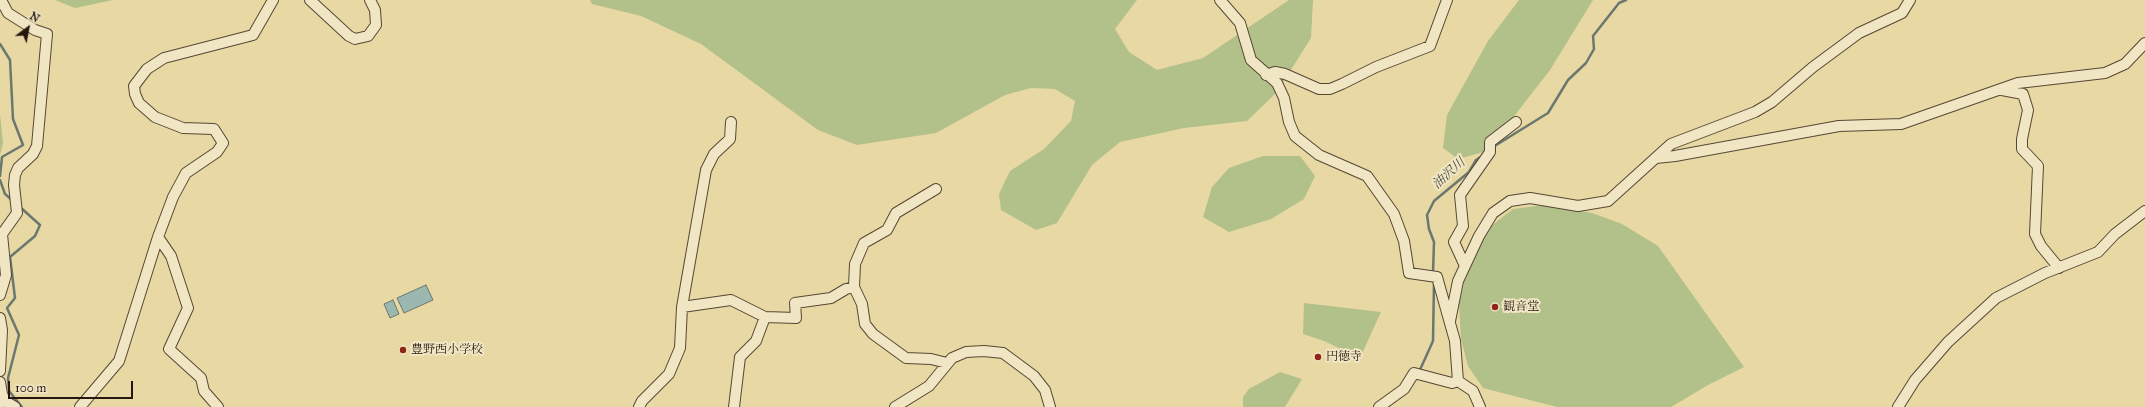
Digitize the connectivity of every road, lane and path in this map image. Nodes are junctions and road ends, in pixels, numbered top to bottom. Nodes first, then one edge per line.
1 (1, 0) edge
2 (273, 0) edge
3 (310, 0) edge
4 (370, 0) edge
5 (1220, 0) edge
6 (1447, 0) edge
7 (1910, 0) edge
8 (2145, 43) edge
9 (1266, 75) junction
10 (2001, 89) junction
11 (731, 122) dead end
12 (1516, 122) dead end
13 (1656, 158) junction
14 (936, 189) dead end
15 (2145, 212) edge
16 (158, 237) junction
17 (1465, 266) junction
18 (2059, 268) junction
19 (854, 287) junction
20 (0, 295) edge
21 (682, 307) junction
22 (765, 317) junction
23 (0, 318) edge
24 (1450, 321) junction
25 (947, 363) junction
26 (0, 371) edge
27 (1458, 381) junction
28 (0, 382) edge
29 (3, 402) edge
30 (15, 407) edge
31 (80, 407) edge
32 (218, 407) edge
33 (639, 407) edge
34 (734, 407) edge
35 (895, 407) edge
36 (1050, 407) edge
37 (1379, 407) edge
38 (1480, 407) edge
39 (1898, 407) edge

1 - 20 street
2 - 16 street
3 - 4 street
5 - 9 street
6 - 9 street
7 - 13 street
8 - 10 street
9 - 24 street
10 - 13 street
10 - 18 street
11 - 21 street
12 - 17 street
13 - 17 street
14 - 19 street
15 - 18 street
16 - 31 street
16 - 32 street
17 - 24 street
18 - 39 street
19 - 22 street
19 - 25 street
21 - 22 street
21 - 33 street
22 - 34 street
23 - 26 street
24 - 27 street
25 - 35 street
25 - 36 street
27 - 37 street
27 - 38 street
28 - 29 street
29 - 30 street

